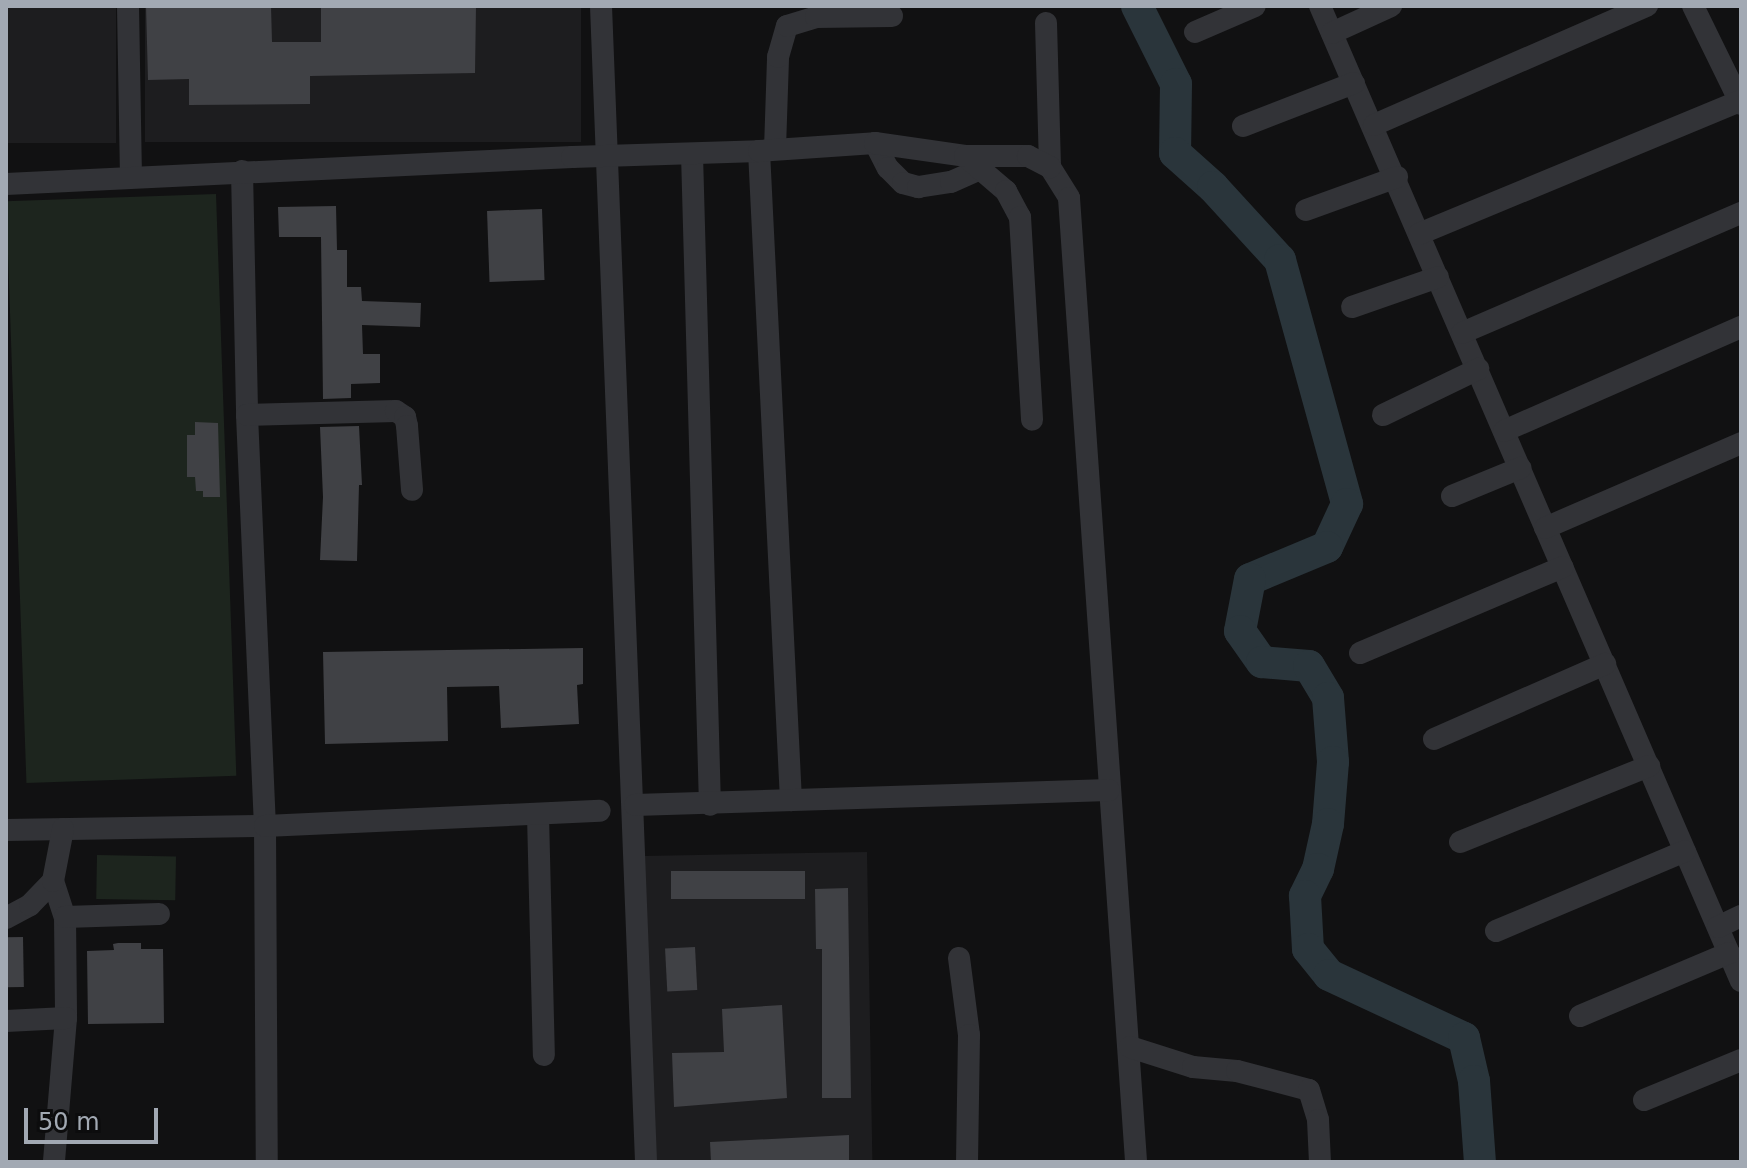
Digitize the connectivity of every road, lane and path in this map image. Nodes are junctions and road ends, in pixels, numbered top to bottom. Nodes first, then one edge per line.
1 (128, 6) edge
2 (601, 6) edge
3 (1255, 6) edge
4 (1320, 6) edge
5 (1391, 6) edge
6 (1647, 6) edge
7 (1693, 6) edge
8 (892, 16) dead end
9 (1046, 23) dead end
10 (1195, 32) dead end
11 (1332, 33) junction
12 (1354, 83) junction
13 (1739, 92) edge
14 (1374, 125) junction
15 (1243, 126) dead end
16 (875, 143) junction
17 (767, 150) junction
18 (692, 154) junction
19 (609, 158) junction
20 (973, 162) junction
21 (1050, 167) junction
22 (242, 171) junction
23 (131, 177) junction
24 (1397, 177) junction
25 (6, 184) edge
26 (1306, 210) dead end
27 (1741, 213) edge
28 (1419, 234) junction
29 (1438, 277) junction
30 (1352, 307) dead end
31 (1741, 327) edge
32 (1462, 333) junction
33 (1478, 369) junction
34 (247, 415) junction
35 (1383, 415) dead end
36 (1032, 420) dead end
37 (1504, 431) junction
38 (1741, 443) edge
39 (1520, 468) junction
40 (412, 490) dead end
41 (1452, 496) dead end
42 (1545, 528) junction
43 (1563, 567) junction
44 (1360, 653) dead end
45 (1605, 664) junction
46 (1434, 739) dead end
47 (1649, 766) junction
48 (1109, 790) junction
49 (791, 800) junction
50 (635, 805) junction
51 (710, 805) junction
52 (600, 811) dead end
53 (538, 815) junction
54 (265, 826) junction
55 (63, 829) junction
56 (6, 830) edge
57 (1460, 842) dead end
58 (1685, 851) junction
59 (53, 881) junction
60 (159, 914) dead end
61 (1741, 916) edge
62 (65, 917) junction
63 (6, 918) edge
64 (1718, 927) junction
65 (1496, 931) dead end
66 (1729, 953) junction
67 (959, 958) dead end
68 (1741, 981) edge
69 (1580, 1016) dead end
70 (66, 1018) junction
71 (6, 1021) edge
72 (1130, 1047) junction
73 (544, 1055) dead end
74 (1741, 1060) edge
75 (1644, 1100) dead end
76 (54, 1162) edge
77 (267, 1162) edge
78 (646, 1162) edge
79 (967, 1162) edge
80 (1136, 1162) edge
81 (1320, 1162) edge

1 - 23 street
2 - 19 street
3 - 10 street
4 - 11 street
5 - 11 street
6 - 14 street
7 - 13 street
8 - 17 street
9 - 21 street
11 - 12 street
12 - 14 street
12 - 15 street
13 - 28 street
14 - 24 street
16 - 17 street
16 - 20 street
16 - 20 street
17 - 18 street
17 - 49 street
18 - 19 street
18 - 51 street
19 - 22 street
19 - 50 street
20 - 21 street
20 - 36 street
21 - 48 street
22 - 23 street
22 - 34 street
23 - 25 street
24 - 26 street
24 - 28 street
27 - 32 street
28 - 29 street
29 - 30 street
29 - 32 street
31 - 37 street
32 - 33 street
33 - 35 street
33 - 37 street
34 - 40 street
34 - 54 street
37 - 39 street
38 - 42 street
39 - 41 street
39 - 42 street
42 - 43 street
43 - 44 street
43 - 45 street
45 - 46 street
45 - 47 street
47 - 57 street
47 - 58 street
48 - 49 street
48 - 72 street
49 - 51 street
50 - 51 street
50 - 78 street
52 - 53 street
53 - 54 street
53 - 73 street
54 - 55 street
54 - 77 street
55 - 56 street
55 - 59 street
58 - 64 street
58 - 65 street
59 - 62 street
59 - 63 street
60 - 62 street
61 - 64 street
62 - 70 street
64 - 66 street
66 - 68 street
66 - 69 street
67 - 79 street
70 - 71 street
70 - 76 street
72 - 80 street
72 - 81 street
74 - 75 street

